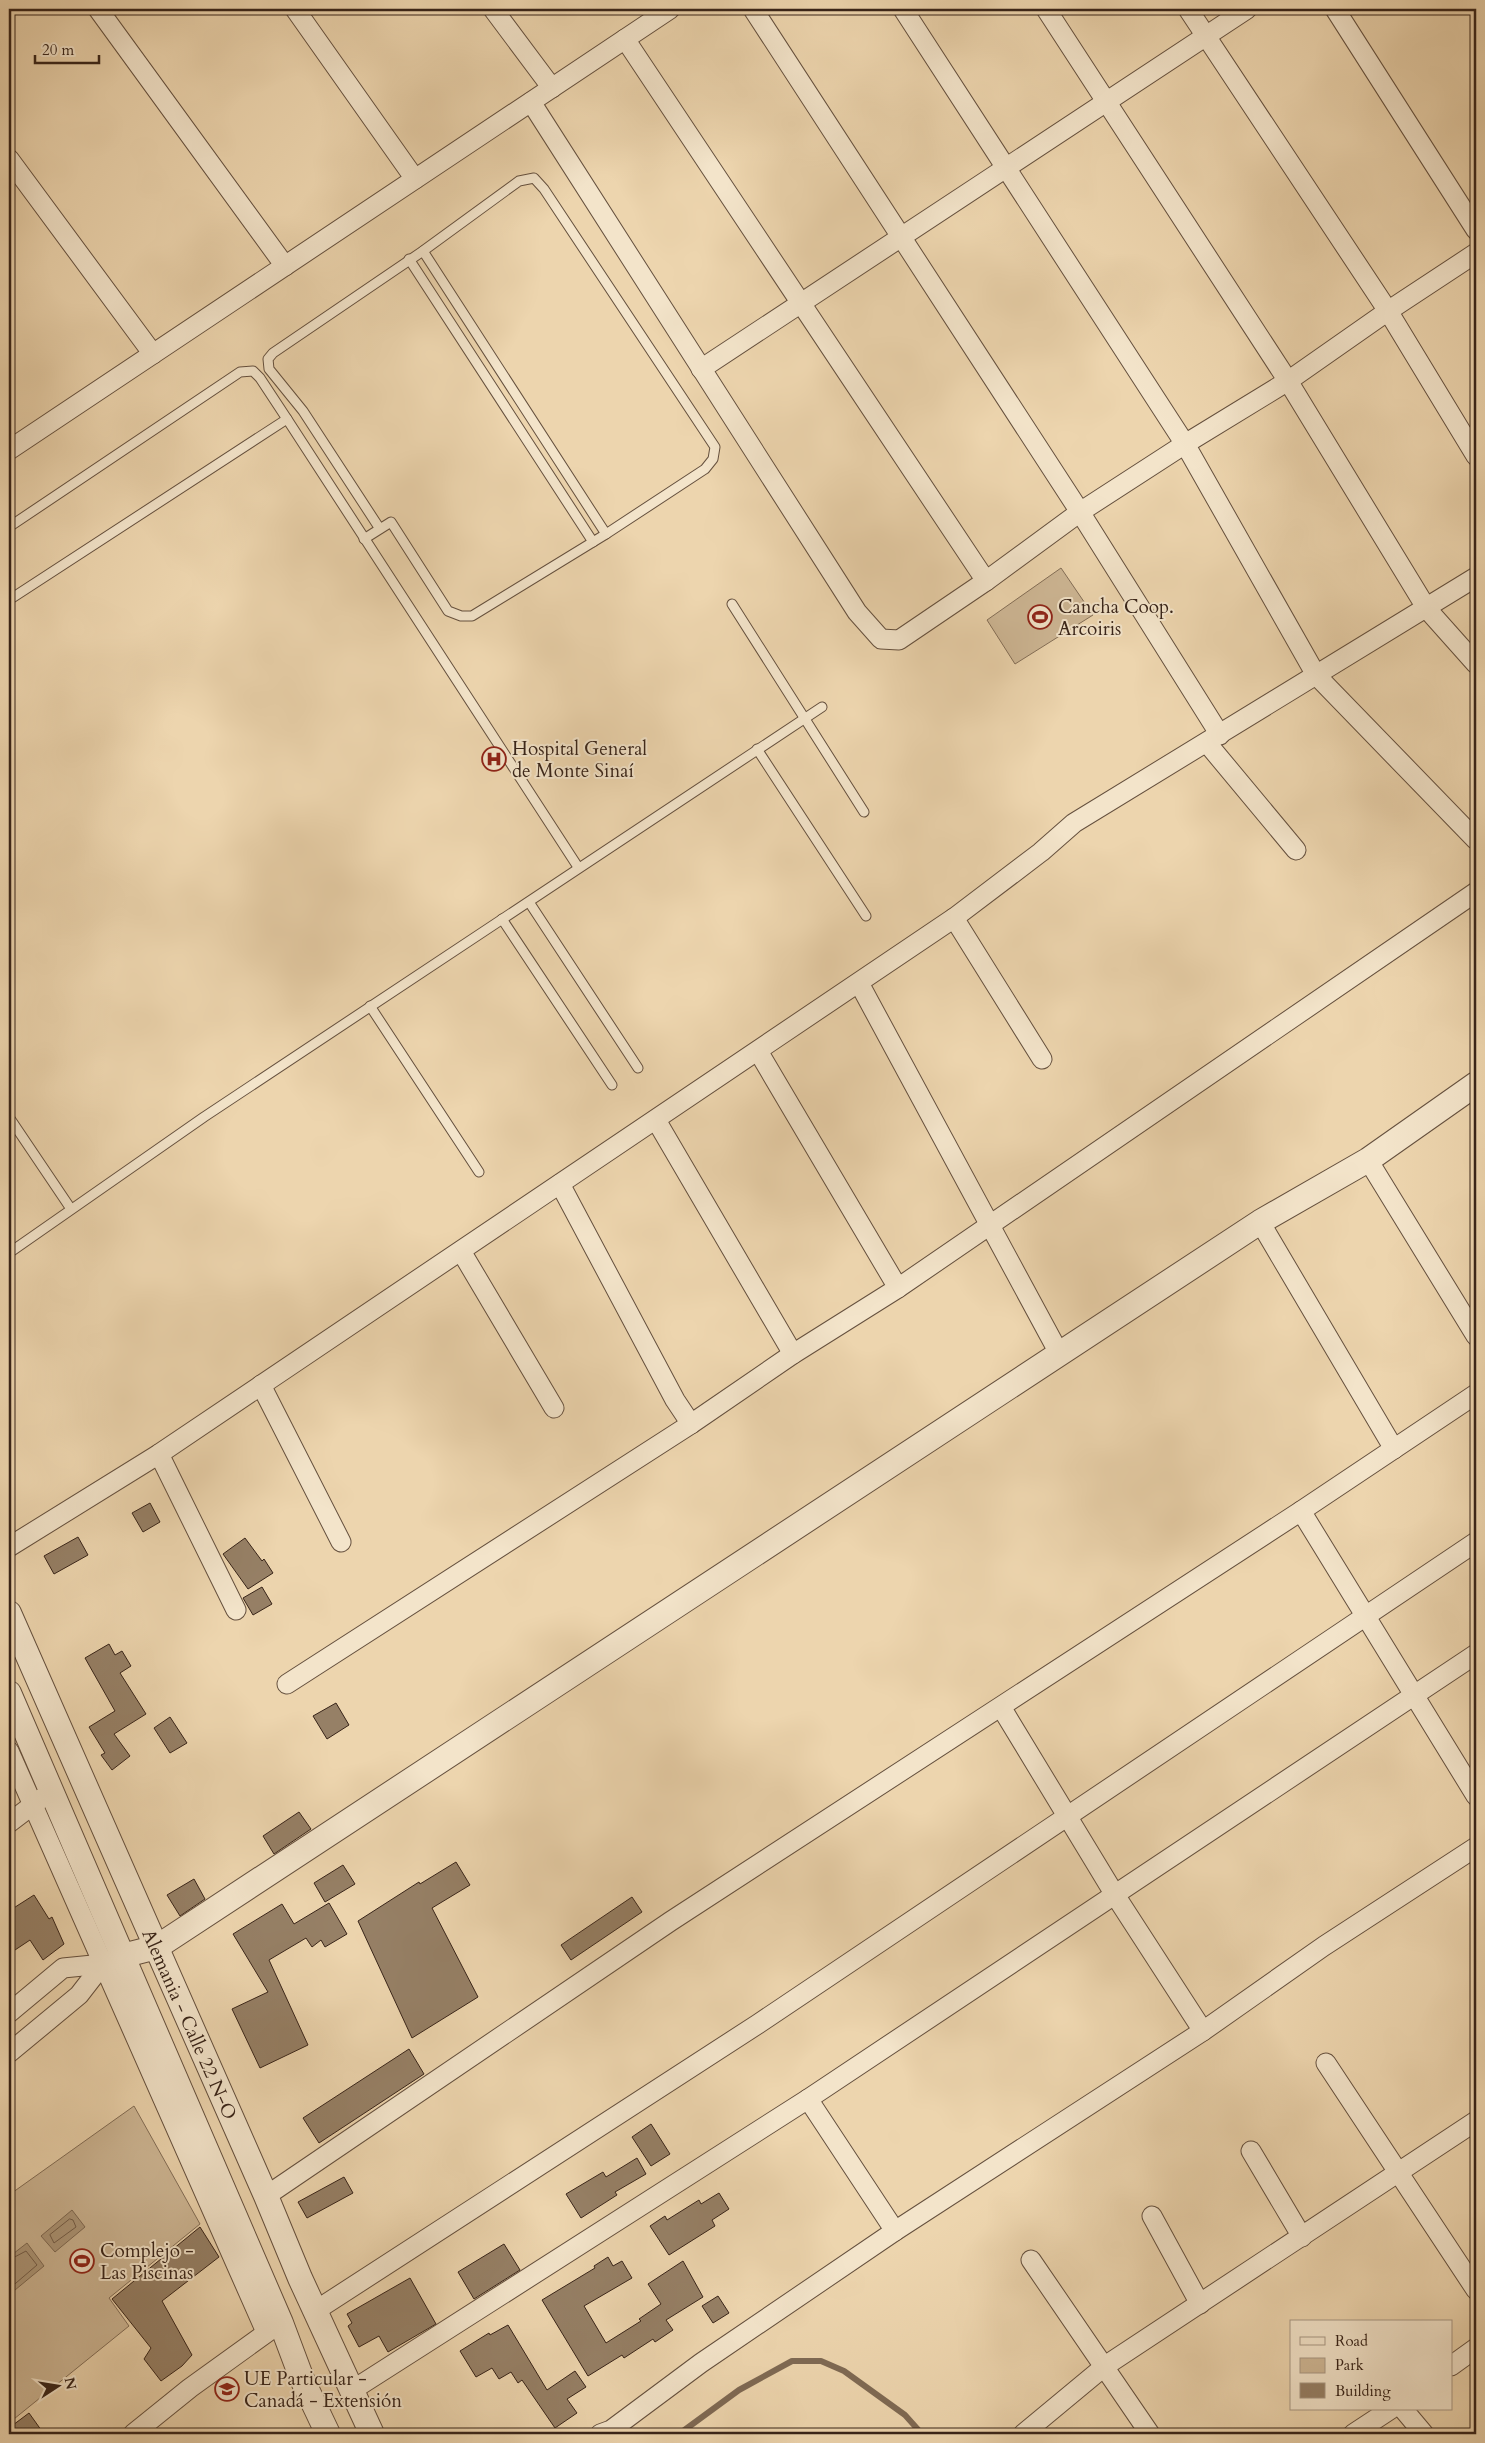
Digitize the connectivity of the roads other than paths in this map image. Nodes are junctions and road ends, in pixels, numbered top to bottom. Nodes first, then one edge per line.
1 (98, 9) edge
2 (295, 9) edge
3 (493, 9) edge
4 (670, 9) edge
5 (753, 9) edge
6 (903, 9) edge
7 (1046, 9) edge
8 (1188, 9) edge
9 (1247, 9) edge
10 (1335, 9) edge
11 (1206, 36) junction
12 (625, 39) junction
13 (552, 88) junction
14 (531, 102) junction
15 (1106, 102) junction
16 (9, 159) edge
17 (1006, 169) junction
18 (415, 179) junction
19 (1476, 230) edge
20 (902, 238) junction
21 (423, 251) junction
22 (1476, 253) edge
23 (409, 259) junction
24 (285, 266) junction
25 (802, 304) junction
26 (1388, 310) junction
27 (153, 354) junction
28 (701, 368) junction
29 (1288, 381) junction
30 (287, 419) junction
31 (12, 442) edge
32 (1185, 444) junction
33 (1476, 456) edge
34 (1080, 512) junction
35 (9, 526) edge
36 (380, 529) junction
37 (606, 534) junction
38 (364, 540) junction
39 (593, 542) junction
40 (1476, 577) edge
41 (986, 581) junction
42 (9, 600) edge
43 (732, 604) dead end
44 (1427, 609) junction
45 (1476, 664) edge
46 (1316, 675) junction
47 (822, 707) dead end
48 (805, 718) junction
49 (1214, 739) junction
50 (757, 749) junction
51 (864, 812) dead end
52 (1476, 840) edge
53 (1296, 850) dead end
54 (578, 868) junction
55 (1476, 892) edge
56 (529, 902) junction
57 (866, 916) dead end
58 (954, 918) junction
59 (502, 919) junction
60 (859, 983) junction
61 (370, 1006) junction
62 (758, 1051) junction
63 (1042, 1059) dead end
64 (638, 1068) dead end
65 (1476, 1084) edge
66 (612, 1085) dead end
67 (9, 1117) edge
68 (656, 1120) junction
69 (1368, 1160) junction
70 (479, 1172) dead end
71 (560, 1184) junction
72 (71, 1209) junction
73 (1260, 1222) junction
74 (990, 1226) junction
75 (461, 1251) junction
76 (9, 1253) edge
77 (898, 1288) junction
78 (1476, 1336) edge
79 (793, 1354) junction
80 (1060, 1355) junction
81 (261, 1385) junction
82 (1476, 1394) edge
83 (554, 1408) dead end
84 (691, 1424) junction
85 (1394, 1449) junction
86 (159, 1454) junction
87 (1301, 1511) junction
88 (341, 1542) dead end
89 (1476, 1542) edge
90 (9, 1547) edge
91 (236, 1610) dead end
92 (9, 1613) edge
93 (1367, 1616) junction
94 (1476, 1654) edge
95 (287, 1684) dead end
96 (9, 1693) edge
97 (1414, 1695) junction
98 (1001, 1707) junction
99 (9, 1751) edge
100 (1476, 1796) edge
101 (42, 1798) junction
102 (1068, 1816) junction
103 (9, 1823) edge
104 (1476, 1847) edge
105 (1115, 1894) junction
106 (156, 1947) junction
107 (113, 1960) junction
108 (9, 2013) edge
109 (1203, 2031) junction
110 (9, 2053) edge
111 (1326, 2063) dead end
112 (808, 2099) junction
113 (1476, 2121) edge
114 (1251, 2151) dead end
115 (1399, 2173) junction
116 (266, 2196) junction
117 (1152, 2216) dead end
118 (895, 2231) junction
119 (1302, 2237) junction
120 (1031, 2260) dead end
121 (1476, 2290) edge
122 (1200, 2304) junction
123 (315, 2311) junction
124 (274, 2328) junction
125 (1476, 2348) edge
126 (1452, 2365) edge
127 (1105, 2366) junction
128 (351, 2391) junction
129 (1390, 2410) edge
130 (1404, 2410) edge
131 (133, 2434) edge
132 (328, 2434) edge
133 (372, 2434) edge
134 (600, 2434) edge
135 (1023, 2434) edge
136 (1150, 2434) edge
137 (1354, 2434) edge
138 (1424, 2434) edge

1 - 24 street
2 - 18 street
3 - 13 street
4 - 12 street
5 - 20 street
6 - 17 street
7 - 15 street
8 - 11 street
9 - 11 street
10 - 19 street
11 - 15 street
11 - 26 street
12 - 13 street
12 - 25 street
13 - 14 street
14 - 18 street
14 - 28 street
15 - 17 street
15 - 29 street
16 - 27 street
17 - 20 street
17 - 32 street
18 - 24 street
20 - 25 street
20 - 34 street
21 - 23 lane
21 - 37 lane
21 - 37 lane
22 - 26 street
23 - 36 lane
23 - 39 lane
24 - 27 street
25 - 28 street
25 - 41 street
26 - 29 street
26 - 33 street
27 - 31 street
28 - 41 street
29 - 32 street
29 - 44 street
30 - 35 lane
30 - 38 lane
30 - 42 lane
32 - 34 street
32 - 46 street
34 - 41 street
34 - 49 street
36 - 38 lane
36 - 39 lane
37 - 39 lane
38 - 54 lane
40 - 44 street
43 - 48 lane
44 - 45 street
44 - 46 street
46 - 49 street
46 - 52 street
47 - 48 lane
48 - 50 lane
48 - 51 lane
49 - 53 street
49 - 58 street
50 - 54 lane
50 - 57 lane
54 - 56 lane
55 - 74 street
56 - 59 lane
56 - 64 lane
58 - 60 street
58 - 63 street
59 - 61 lane
59 - 66 lane
60 - 62 street
60 - 74 street
61 - 70 lane
61 - 72 lane
62 - 68 street
62 - 77 street
65 - 69 street
67 - 72 lane
68 - 71 street
68 - 79 street
69 - 73 street
69 - 78 street
71 - 75 street
71 - 84 street
72 - 76 lane
73 - 80 street
73 - 85 street
74 - 77 street
74 - 80 street
75 - 81 street
75 - 83 street
77 - 79 street
79 - 84 street
80 - 106 street
81 - 86 street
81 - 88 street
82 - 85 street
84 - 95 street
85 - 87 street
86 - 90 street
86 - 91 street
87 - 93 street
87 - 98 street
89 - 93 street
92 - 106 street, Alemania - Calle 22 N-O
93 - 97 street
93 - 102 street
94 - 97 street
96 - 101 street, Alemania - Calle 22 N-O
97 - 100 street
97 - 105 street
98 - 102 street
98 - 116 street
99 - 101 street
101 - 103 street
101 - 107 street, Alemania - Calle 22 N-O
102 - 105 street
102 - 123 street
104 - 109 street
105 - 109 street
105 - 112 street
106 - 107 street
106 - 116 street, Alemania - Calle 22 N-O
107 - 108 street
107 - 110 street
107 - 124 street, Alemania - Calle 22 N-O
109 - 118 street
111 - 115 street
112 - 118 street
112 - 128 street
113 - 115 street
114 - 119 street
115 - 119 street
115 - 121 street
116 - 123 street, Alemania - Calle 22 N-O
117 - 122 street
118 - 134 street
119 - 122 street
120 - 127 street
122 - 127 street
123 - 128 street, Alemania - Calle 22 N-O
124 - 131 street
124 - 132 street, Alemania - Calle 22 N-O
125 - 126 street
127 - 135 street
127 - 136 street
128 - 133 street, Alemania - Calle 22 N-O
129 - 137 street
130 - 138 street

